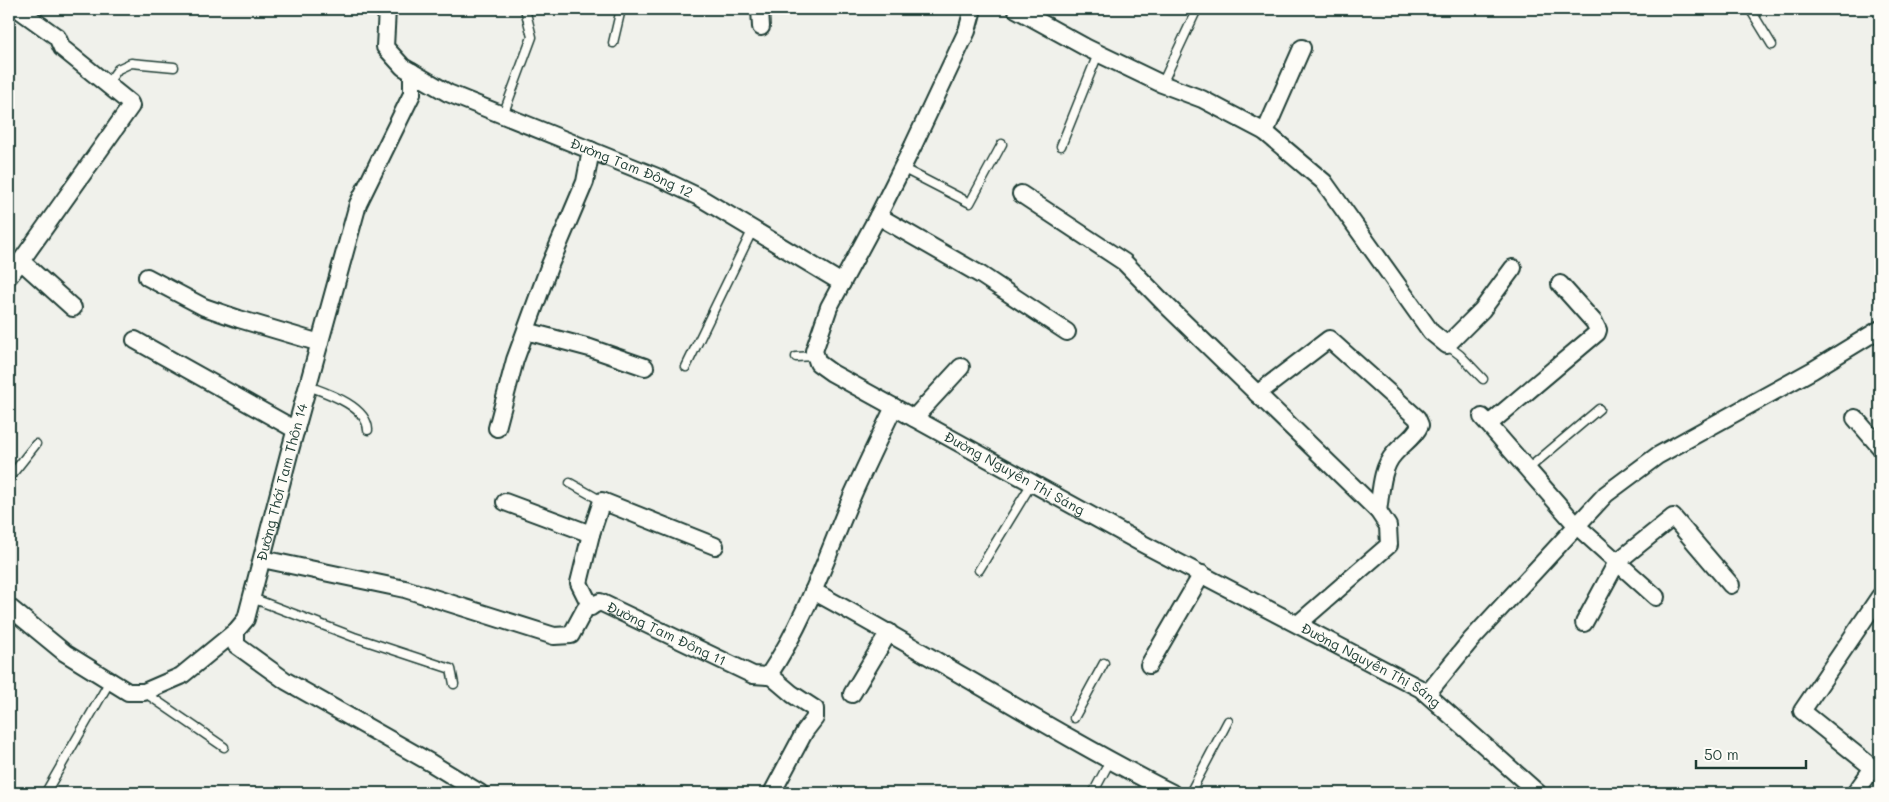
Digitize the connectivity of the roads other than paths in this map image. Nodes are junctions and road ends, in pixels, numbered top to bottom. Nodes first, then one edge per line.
1 (18, 9) edge
2 (387, 9) edge
3 (621, 9) edge
4 (760, 9) edge
5 (973, 9) edge
6 (1016, 9) edge
7 (1197, 9) edge
8 (1750, 9) edge
9 (526, 13) dead end
10 (760, 27) dead end
11 (613, 43) dead end
12 (1772, 45) dead end
13 (1302, 48) dead end
14 (1098, 54) junction
15 (174, 67) dead end
16 (412, 72) junction
17 (107, 84) junction
18 (1162, 84) junction
19 (503, 115) junction
20 (1265, 132) junction
21 (1002, 144) dead end
22 (1061, 146) dead end
23 (591, 150) junction
24 (902, 168) junction
25 (1021, 194) dead end
26 (878, 216) junction
27 (753, 229) junction
28 (21, 261) junction
29 (1513, 268) dead end
30 (9, 276) edge
31 (147, 277) dead end
32 (842, 283) junction
33 (1560, 284) dead end
34 (73, 308) dead end
35 (1880, 329) edge
36 (526, 331) junction
37 (1067, 332) dead end
38 (134, 340) dead end
39 (320, 343) junction
40 (1448, 345) junction
41 (814, 356) junction
42 (796, 357) dead end
43 (645, 367) dead end
44 (686, 367) dead end
45 (961, 367) dead end
46 (1483, 380) dead end
47 (308, 386) junction
48 (1257, 394) junction
49 (894, 408) junction
50 (1599, 409) dead end
51 (914, 418) junction
52 (1855, 418) dead end
53 (497, 428) dead end
54 (296, 430) junction
55 (368, 430) dead end
56 (36, 444) dead end
57 (1880, 447) edge
58 (1528, 469) junction
59 (9, 478) edge
60 (570, 483) dead end
61 (1032, 483) junction
62 (602, 501) junction
63 (505, 502) dead end
64 (1378, 511) junction
65 (1577, 526) junction
66 (591, 534) junction
67 (714, 546) dead end
68 (262, 559) junction
69 (1617, 562) junction
70 (979, 570) dead end
71 (1202, 574) junction
72 (1731, 585) dead end
73 (813, 591) junction
74 (1880, 596) edge
75 (1656, 597) dead end
76 (252, 598) junction
77 (9, 607) edge
78 (591, 607) junction
79 (1584, 622) dead end
80 (1298, 624) junction
81 (236, 631) junction
82 (890, 632) junction
83 (1104, 663) dead end
84 (1149, 664) dead end
85 (768, 676) junction
86 (110, 681) junction
87 (454, 684) dead end
88 (144, 692) junction
89 (852, 694) dead end
90 (1427, 694) junction
91 (1074, 718) dead end
92 (1228, 722) dead end
93 (224, 747) dead end
94 (1110, 761) junction
95 (1877, 763) edge
96 (1162, 791) edge
97 (46, 792) dead end
98 (480, 793) edge
99 (772, 793) edge
100 (1093, 793) edge
101 (1190, 793) edge
102 (1538, 793) edge
103 (1855, 793) edge

1 - 17 street
2 - 16 street, Đường Tam Đông 12
3 - 11 lane
4 - 10 street
5 - 24 street
6 - 14 street
7 - 18 lane
8 - 12 lane
9 - 19 lane
13 - 20 street
14 - 18 street
14 - 22 lane
15 - 17 lane
16 - 19 street, Đường Tam Đông 12
16 - 39 street, Đường Thới Tam Thôn 14
17 - 28 street
18 - 20 street
19 - 23 street, Đường Tam Đông 12
20 - 40 street
21 - 24 lane
23 - 27 street, Đường Tam Đông 12
23 - 36 street
24 - 26 street
25 - 48 street
26 - 32 street
26 - 37 street
27 - 32 street, Đường Tam Đông 12
27 - 44 lane
28 - 30 street
28 - 34 street
29 - 40 street
31 - 39 street
32 - 41 street
33 - 58 street
35 - 65 street
36 - 43 street
36 - 53 street
38 - 54 street
39 - 47 street, Đường Thới Tam Thôn 14
40 - 46 lane
41 - 42 lane
41 - 49 street, Đường Nguyễn Thị Sáng
45 - 51 street
47 - 54 street, Đường Thới Tam Thôn 14
47 - 55 lane
48 - 64 street
48 - 64 street
49 - 51 street, Đường Nguyễn Thị Sáng
49 - 73 street
50 - 58 lane
51 - 61 street, Đường Nguyễn Thị Sáng
52 - 57 street
54 - 68 street, Đường Thới Tam Thôn 14
56 - 59 lane
58 - 65 street
60 - 62 lane
61 - 70 lane
61 - 71 street, Đường Nguyễn Thị Sáng
62 - 66 street
62 - 67 street
63 - 66 street
64 - 80 street
65 - 69 street
65 - 90 street
66 - 78 street
68 - 76 street, Đường Thới Tam Thôn 14
68 - 78 street, Đường Tam Đông 11
69 - 72 street
69 - 75 street
69 - 79 street
71 - 80 street, Đường Nguyễn Thị Sáng
71 - 84 street
73 - 82 street
73 - 85 street
74 - 95 street
76 - 81 street, Đường Thới Tam Thôn 14
76 - 87 lane
77 - 86 street
78 - 85 street, Đường Tam Đông 11
80 - 90 street, Đường Nguyễn Thị Sáng
81 - 88 street, Đường Thới Tam Thôn 14
81 - 98 street
82 - 89 street
82 - 94 street
83 - 91 lane
85 - 99 street
86 - 88 street
86 - 97 lane
88 - 93 lane
90 - 102 street, Đường Nguyễn Thị Sáng
92 - 101 lane
94 - 96 street
94 - 100 lane
95 - 103 street

